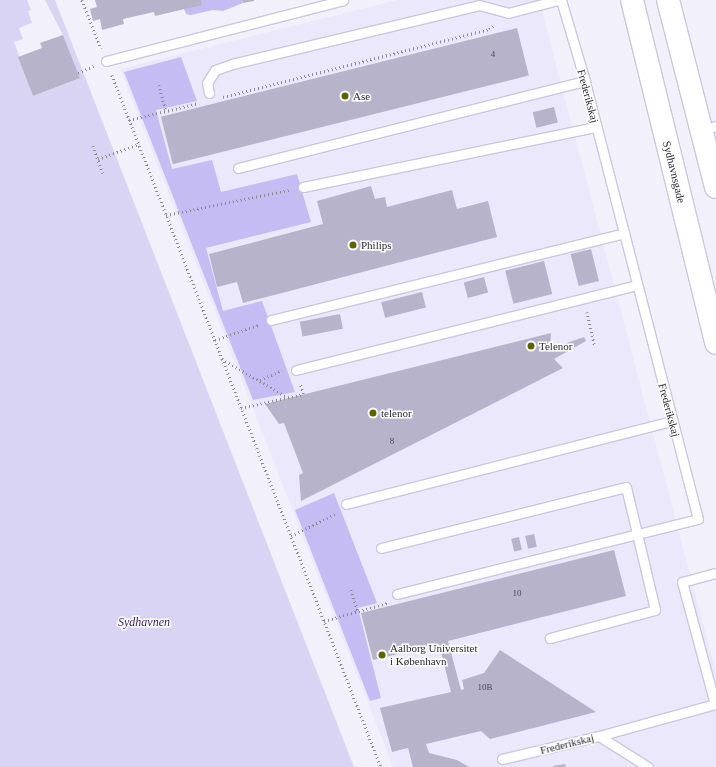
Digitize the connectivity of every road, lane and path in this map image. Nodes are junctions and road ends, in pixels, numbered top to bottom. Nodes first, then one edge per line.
1 (82, 0) edge
2 (343, 0) edge
3 (558, 0) edge
4 (561, 0) edge
5 (632, 0) edge
6 (668, 0) edge
7 (508, 13) junction
8 (106, 61) junction
9 (584, 81) junction
10 (159, 84) dead end
11 (209, 93) dead end
12 (220, 98) dead end
13 (205, 102) dead end
14 (166, 112) junction
15 (129, 120) junction
16 (596, 127) junction
17 (709, 128) edge
18 (139, 144) junction
19 (93, 146) dead end
20 (98, 160) junction
21 (238, 168) dead end
22 (103, 173) dead end
23 (303, 187) joint
24 (716, 187) edge
25 (166, 215) junction
26 (624, 233) junction
27 (637, 285) junction
28 (584, 298) junction
29 (271, 320) joint
30 (215, 340) junction
31 (716, 343) edge
32 (595, 346) dead end
33 (222, 358) junction
34 (296, 370) junction
35 (260, 380) junction
36 (287, 397) junction
37 (241, 408) junction
38 (672, 421) junction
39 (346, 504) joint
40 (637, 534) junction
41 (291, 536) junction
42 (381, 548) dead end
43 (716, 573) edge
44 (351, 590) dead end
45 (397, 594) joint
46 (358, 611) junction
47 (324, 621) junction
48 (550, 638) dead end
49 (599, 736) junction
50 (502, 760) dead end
51 (381, 767) edge
52 (648, 767) edge

1 - 8 path
2 - 8 lane
3 - 7 lane
4 - 9 lane, Frederikskaj
5 - 31 street, Sydhavnsgade
6 - 17 street
7 - 11 lane
7 - 12 path
8 - 15 path
9 - 16 lane, Frederikskaj
9 - 21 lane
10 - 14 path
13 - 14 path
14 - 15 path
15 - 18 path
16 - 23 lane
16 - 26 lane, Frederikskaj
17 - 24 street
18 - 20 path
18 - 25 path
19 - 20 path
20 - 22 path
23 - 25 path
25 - 30 path
26 - 27 lane, Frederikskaj
26 - 29 lane
27 - 28 lane
27 - 38 lane, Frederikskaj
28 - 32 path
28 - 34 lane
29 - 30 path
30 - 33 path
33 - 35 path
33 - 37 path
34 - 35 path
34 - 36 path
35 - 36 path
36 - 37 path
37 - 41 path
38 - 39 lane
38 - 40 lane, Frederikskaj
39 - 41 path
40 - 42 lane
40 - 45 lane, Frederikskaj
40 - 48 lane
41 - 47 path
43 - 49 lane
44 - 46 path
45 - 46 path
46 - 47 path
47 - 51 path
49 - 50 lane, Frederikskaj
49 - 52 lane, Frederikskaj

